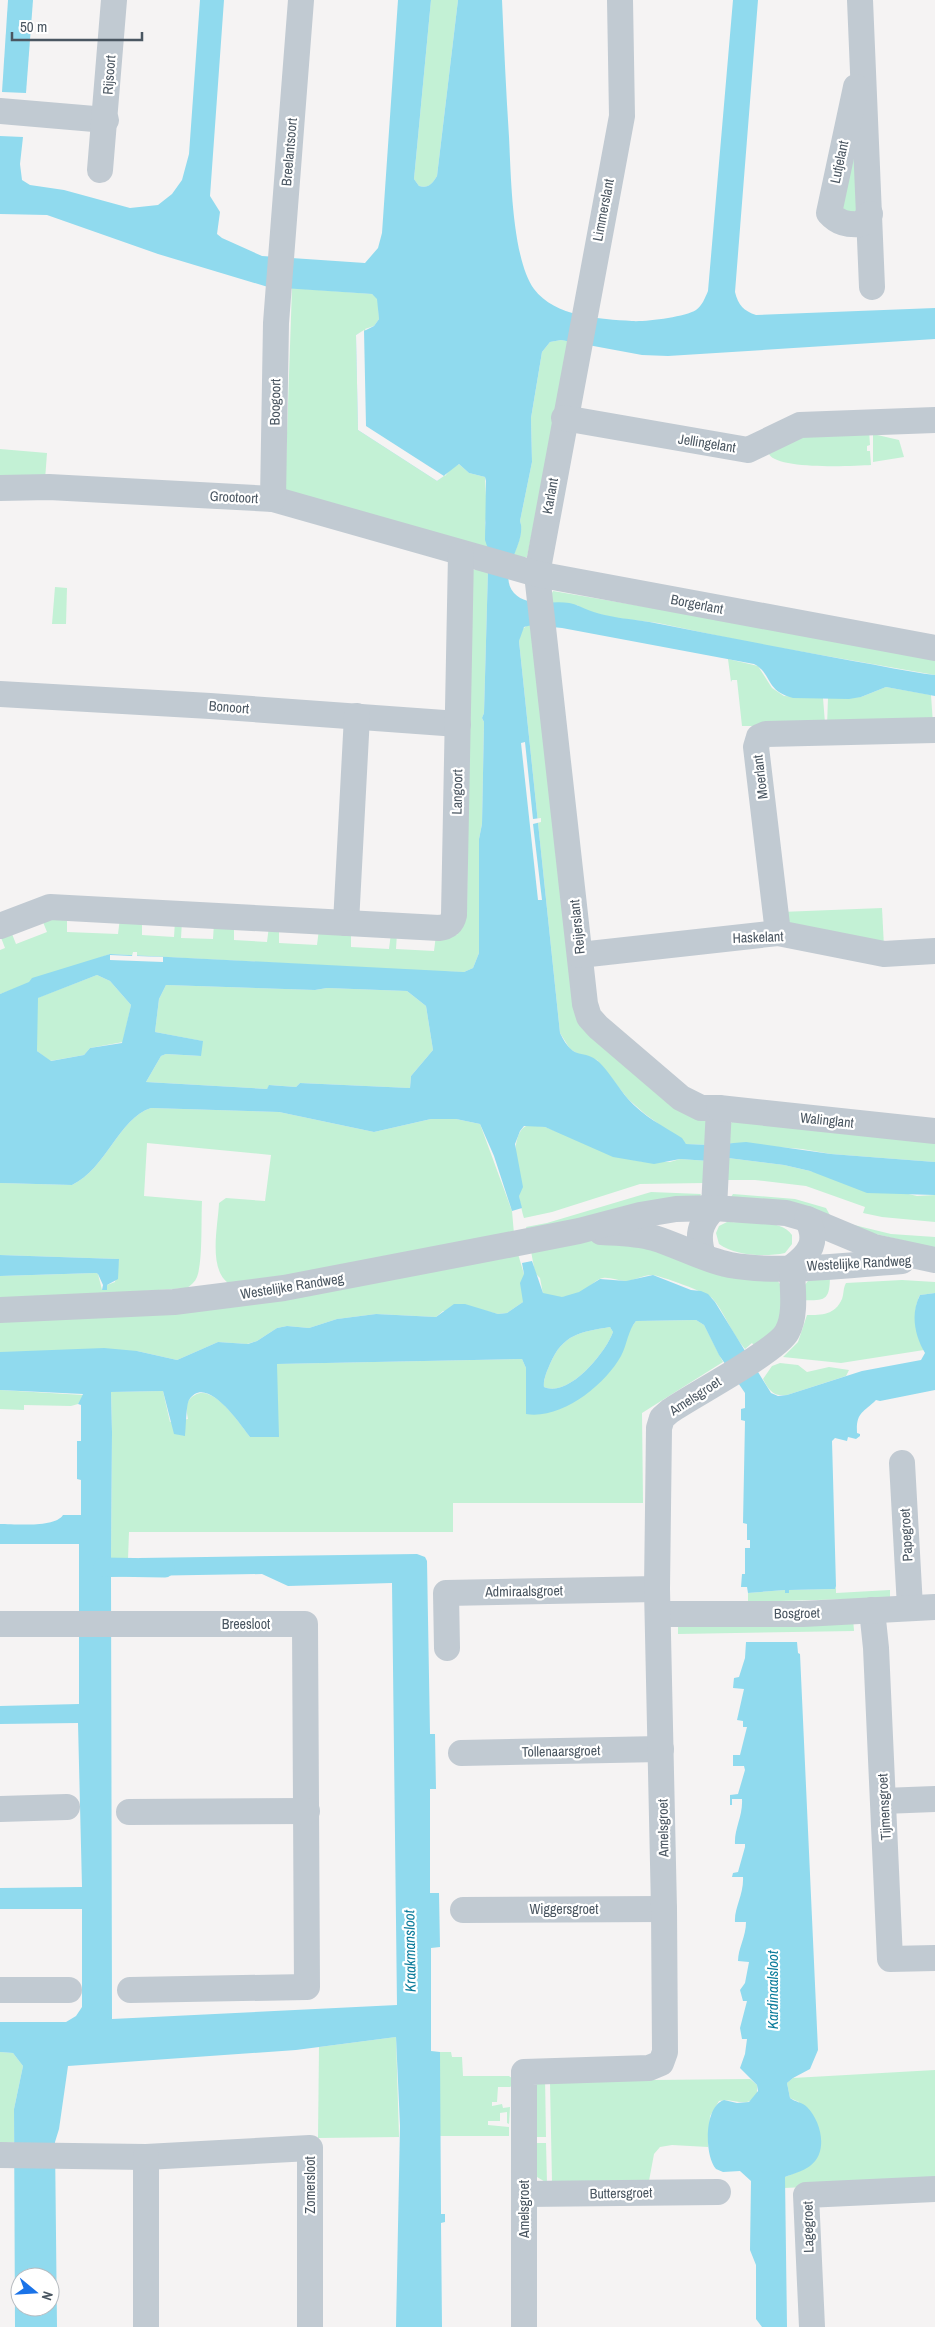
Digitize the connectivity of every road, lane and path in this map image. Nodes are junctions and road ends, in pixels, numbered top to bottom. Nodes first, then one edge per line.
1 (114, 0) edge
2 (301, 0) edge
3 (620, 0) edge
4 (860, 0) edge
5 (863, 63) junction
6 (6, 111) edge
7 (106, 120) junction
8 (100, 170) dead end
9 (870, 214) junction
10 (872, 287) dead end
11 (278, 305) joint
12 (564, 418) junction
13 (935, 420) edge
14 (0, 488) edge
15 (273, 499) junction
16 (470, 556) junction
17 (532, 580) junction
18 (935, 648) edge
19 (0, 694) edge
20 (356, 716) junction
21 (458, 724) junction
22 (935, 730) edge
23 (346, 923) junction
24 (0, 926) edge
25 (778, 933) junction
26 (935, 952) edge
27 (580, 955) junction
28 (719, 1118) junction
29 (935, 1131) edge
30 (714, 1208) junction
31 (807, 1219) junction
32 (579, 1231) junction
33 (703, 1256) junction
34 (931, 1260) edge
35 (792, 1267) junction
36 (0, 1310) edge
37 (902, 1463) dead end
38 (658, 1602) junction
39 (923, 1607) edge
40 (872, 1610) junction
41 (0, 1624) edge
42 (447, 1648) dead end
43 (662, 1749) junction
44 (461, 1753) dead end
45 (935, 1798) edge
46 (883, 1801) junction
47 (67, 1807) dead end
48 (0, 1809) edge
49 (307, 1811) junction
50 (129, 1812) dead end
51 (664, 1909) junction
52 (463, 1910) dead end
53 (935, 1958) edge
54 (0, 1990) edge
55 (69, 1990) dead end
56 (130, 1990) dead end
57 (5, 2155) edge
58 (146, 2157) junction
59 (935, 2189) edge
60 (718, 2192) dead end
61 (524, 2194) junction
62 (146, 2327) edge
63 (310, 2327) edge
64 (524, 2327) edge
65 (812, 2327) edge

1 - 7 street, Rijsoort
2 - 11 street, Breelantsoort
3 - 12 street, Limmerslant
4 - 5 street, Lutjelant
5 - 9 street, Lutjelant
5 - 9 street, Lutjelant
6 - 7 street
7 - 8 street, Rijsoort
9 - 10 street, Lutjelant
11 - 15 street, Boogoort
12 - 13 street, Jellingelant
12 - 17 street, Karlant
14 - 15 street, Grootoort
15 - 16 street, Grootoort
16 - 17 street, Borgerlant
16 - 21 street, Langoort
17 - 18 street, Borgerlant
17 - 27 street, Reijerslant
19 - 20 street, Bonoort
20 - 21 street, Bonoort
20 - 23 street
21 - 23 street, Langoort
22 - 25 street, Moerlant
23 - 24 street, Langoort
25 - 26 street, Haskelant
25 - 27 street, Haskelant
27 - 28 street, Reijerslant
28 - 29 street, Walinglant
28 - 30 street
30 - 31 street, Westelijke Randweg
30 - 32 street, Westelijke Randweg
30 - 33 street
31 - 34 street, Westelijke Randweg
31 - 35 street, Westelijke Randweg
32 - 33 street, Westelijke Randweg
32 - 36 street, Westelijke Randweg
33 - 35 street, Westelijke Randweg
34 - 35 street, Westelijke Randweg
35 - 38 street, Amelsgroet
37 - 39 street, Papegroet
38 - 40 street, Bosgroet
38 - 42 street, Admiraalsgroet
38 - 43 street, Amelsgroet
39 - 40 street, Bosgroet
40 - 46 street, Tijmensgroet
41 - 49 street, Breesloot
43 - 44 street, Tollenaarsgroet
43 - 51 street, Amelsgroet
45 - 46 street
46 - 53 street, Tijmensgroet
47 - 48 street
49 - 50 street
49 - 56 street, Breesloot
51 - 52 street, Wiggersgroet
51 - 61 street, Amelsgroet
54 - 55 street
57 - 58 street, Zomersloot
58 - 62 street
58 - 63 street, Zomersloot
59 - 65 street, Lagegroet
60 - 61 street, Buttersgroet
61 - 64 street, Amelsgroet

